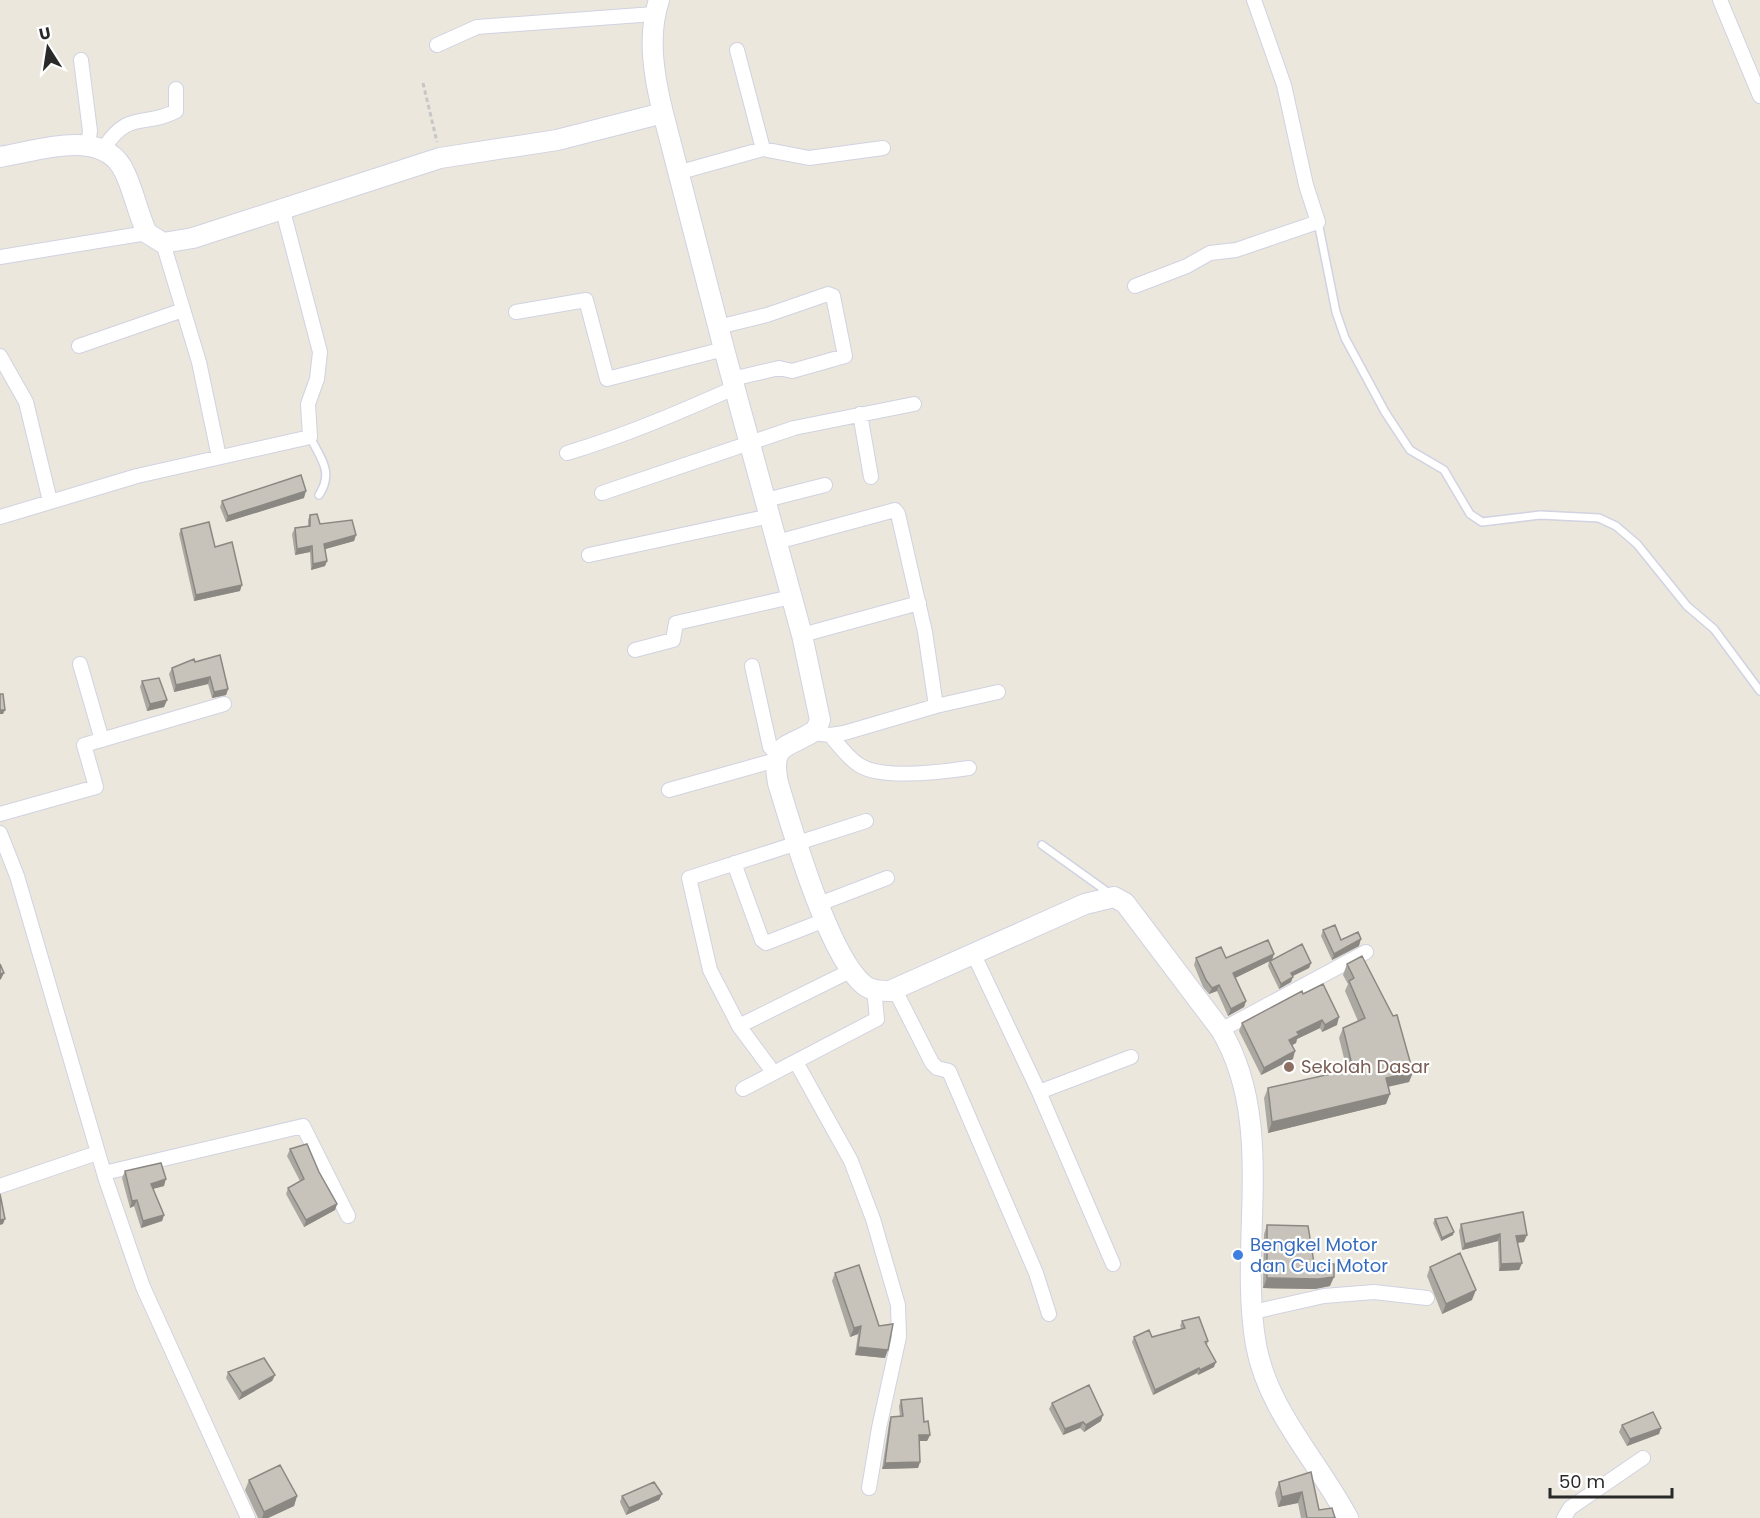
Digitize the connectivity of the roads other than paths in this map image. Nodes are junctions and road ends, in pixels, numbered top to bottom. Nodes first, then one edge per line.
1 (1254, 0) edge
2 (1720, 0) edge
3 (656, 7) edge
4 (437, 45) dead end
5 (736, 50) dead end
6 (81, 60) dead end
7 (176, 89) dead end
8 (1760, 96) edge
9 (663, 113) junction
10 (96, 147) junction
11 (883, 148) dead end
12 (763, 149) junction
13 (0, 158) edge
14 (677, 173) junction
15 (282, 207) junction
16 (1316, 223) junction
17 (155, 238) junction
18 (0, 257) edge
19 (1135, 286) dead end
20 (183, 310) junction
21 (516, 312) dead end
22 (718, 327) junction
23 (79, 346) dead end
24 (723, 349) junction
25 (0, 356) edge
26 (733, 384) junction
27 (914, 404) dead end
28 (860, 414) junction
29 (310, 437) junction
30 (749, 444) junction
31 (567, 453) dead end
32 (219, 457) junction
33 (871, 477) dead end
34 (825, 485) dead end
35 (603, 493) dead end
36 (319, 495) dead end
37 (50, 501) junction
38 (768, 508) junction
39 (0, 517) edge
40 (777, 542) junction
41 (589, 555) dead end
42 (791, 597) junction
43 (919, 603) junction
44 (802, 635) junction
45 (635, 650) dead end
46 (80, 664) dead end
47 (752, 666) dead end
48 (1760, 691) edge
49 (998, 692) dead end
50 (224, 704) dead end
51 (936, 706) junction
52 (821, 734) junction
53 (102, 740) junction
54 (776, 757) junction
55 (969, 768) dead end
56 (669, 790) dead end
57 (0, 814) edge
58 (866, 822) dead end
59 (0, 833) edge
60 (797, 844) junction
61 (1042, 845) dead end
62 (734, 863) junction
63 (887, 878) dead end
64 (1114, 897) junction
65 (822, 912) junction
66 (1366, 952) dead end
67 (974, 955) junction
68 (852, 970) junction
69 (874, 990) junction
70 (895, 990) junction
71 (739, 1026) junction
72 (1221, 1030) junction
73 (1131, 1057) dead end
74 (796, 1062) junction
75 (773, 1072) junction
76 (743, 1089) dead end
77 (1039, 1092) junction
78 (97, 1153) junction
79 (104, 1173) junction
80 (0, 1186) edge
81 (348, 1216) dead end
82 (1113, 1264) dead end
83 (1427, 1298) dead end
84 (1253, 1312) junction
85 (1049, 1314) dead end
86 (1643, 1458) dead end
87 (869, 1488) dead end
88 (248, 1518) edge
89 (1348, 1518) edge
90 (1564, 1518) edge

1 - 16 street
2 - 8 street
3 - 4 street
3 - 9 street
5 - 12 street
6 - 10 street
7 - 10 street
9 - 14 street
9 - 15 street
10 - 13 street
10 - 17 street
11 - 12 street
12 - 14 street
14 - 22 street
15 - 17 street
15 - 29 street
16 - 19 street
16 - 48 lane
17 - 18 street
17 - 20 street
20 - 23 street
20 - 32 street
21 - 24 street
22 - 24 street
22 - 26 street
24 - 26 street
25 - 37 street
26 - 30 street
26 - 31 street
27 - 28 street
28 - 30 street
28 - 33 street
29 - 32 street
29 - 36 lane
30 - 35 street
30 - 38 street
32 - 37 street
34 - 38 street
37 - 39 street
38 - 40 street
38 - 41 street
40 - 42 street
40 - 43 street
42 - 44 street
42 - 45 street
43 - 44 street
43 - 51 street
44 - 52 street
46 - 53 street
47 - 54 street
49 - 51 street
50 - 53 street
51 - 52 street
52 - 54 street
52 - 55 street
53 - 57 street
54 - 56 street
54 - 60 street
58 - 60 street
59 - 78 street
60 - 62 street
60 - 65 street
61 - 64 lane
62 - 65 street
62 - 71 street
63 - 65 street
64 - 67 street
64 - 72 street
65 - 68 street
66 - 72 street
67 - 70 street
67 - 77 street
68 - 69 street
68 - 71 street
69 - 70 street
69 - 74 street
70 - 85 street
71 - 75 street
72 - 84 street
73 - 77 street
74 - 75 street
74 - 87 street
75 - 76 street
77 - 82 street
78 - 79 street
78 - 80 street
79 - 81 street
79 - 88 street
83 - 84 street
84 - 89 street
86 - 90 street

